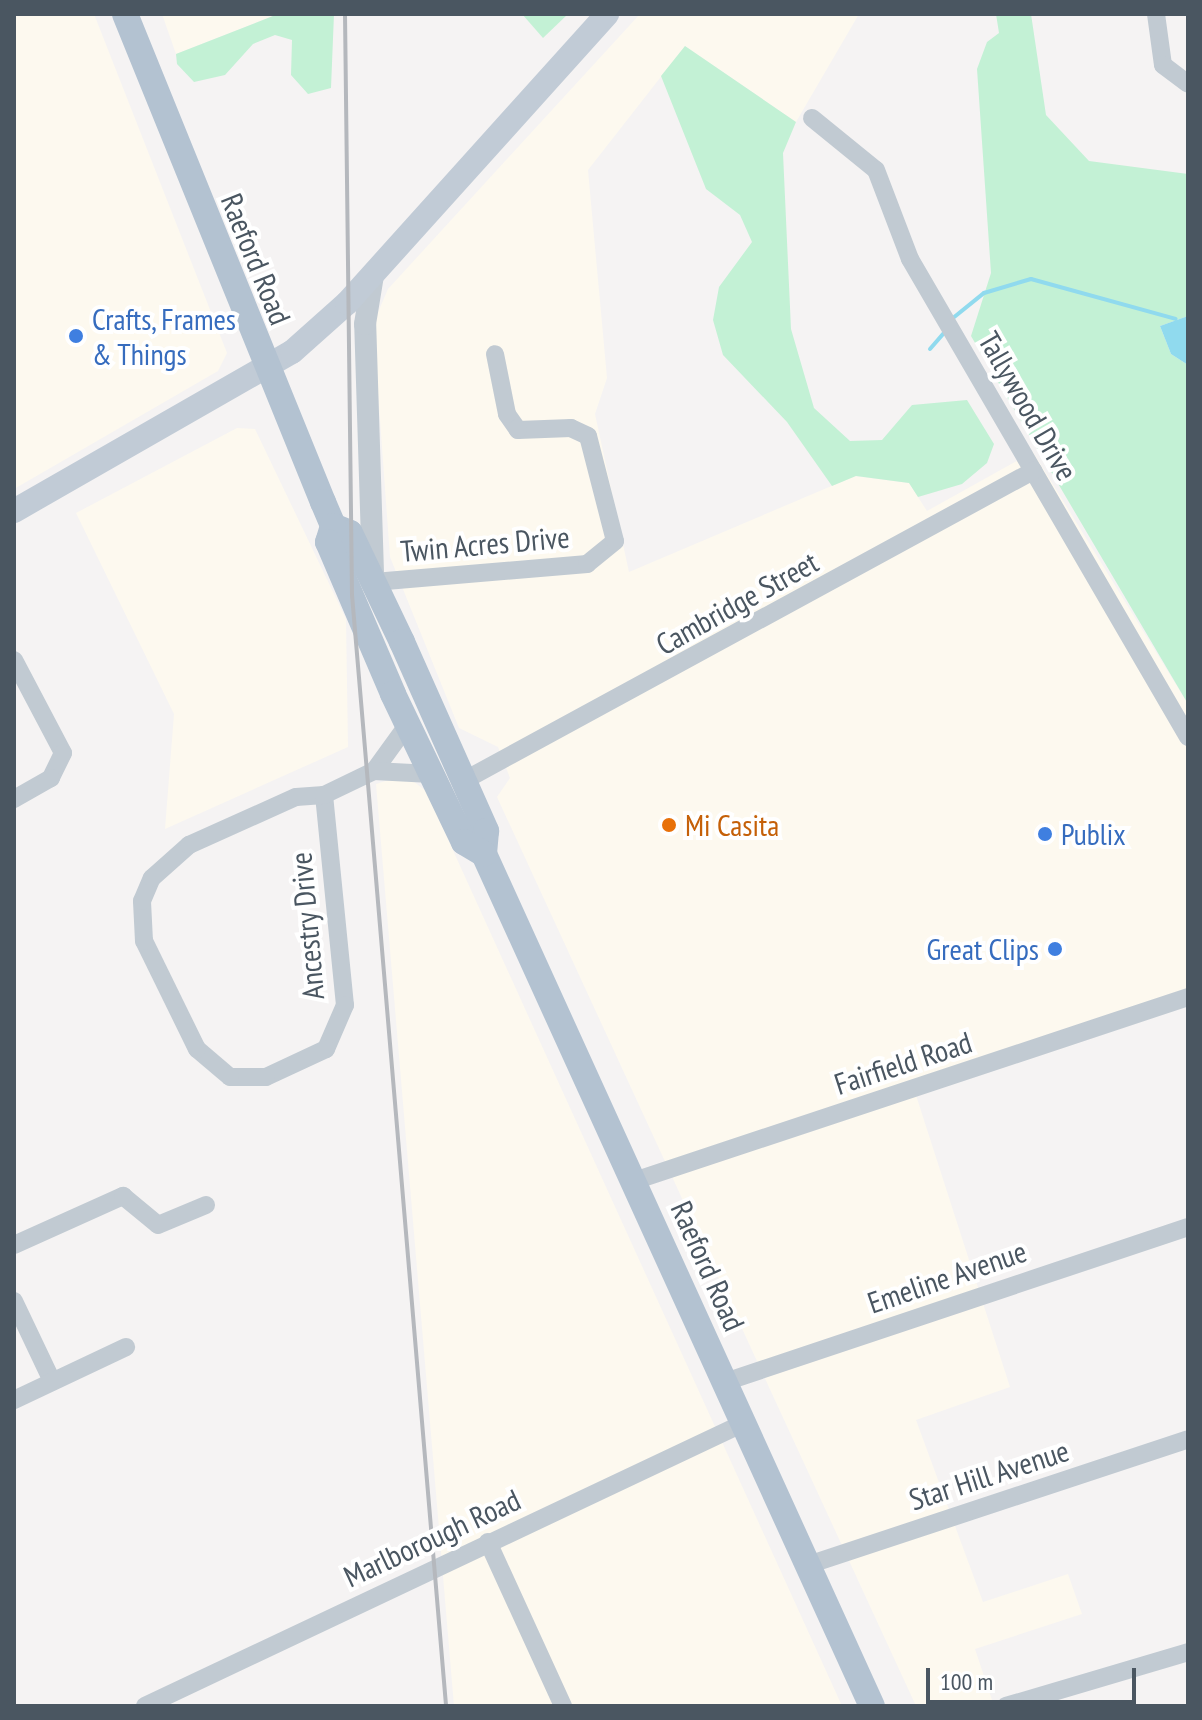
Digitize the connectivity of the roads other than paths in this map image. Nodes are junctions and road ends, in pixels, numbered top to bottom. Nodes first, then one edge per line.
1 (125, 14) edge
2 (607, 14) edge
3 (1156, 14) edge
4 (1188, 84) edge
5 (812, 118) dead end
6 (373, 275) junction
7 (495, 354) dead end
8 (264, 366) junction
9 (1033, 471) junction
10 (14, 511) edge
11 (333, 526) junction
12 (374, 582) junction
13 (14, 660) edge
14 (408, 724) junction
15 (1188, 737) edge
16 (374, 771) junction
17 (431, 774) junction
18 (465, 780) junction
19 (324, 795) junction
20 (14, 799) edge
21 (484, 854) junction
22 (1188, 997) edge
23 (634, 1181) junction
24 (206, 1205) dead end
25 (1188, 1227) edge
26 (14, 1245) edge
27 (14, 1301) edge
28 (126, 1347) dead end
29 (52, 1381) junction
30 (725, 1382) junction
31 (14, 1400) edge
32 (744, 1423) junction
33 (1188, 1439) edge
34 (488, 1542) junction
35 (808, 1565) junction
36 (1188, 1652) edge
37 (145, 1706) edge
38 (563, 1706) edge
39 (872, 1706) edge
40 (1006, 1706) edge

1 - 8 main road, Raeford Road
2 - 6 main road
3 - 4 street
5 - 9 street, Tallywood Drive
6 - 8 main road
6 - 12 street
7 - 12 street, Twin Acres Drive
8 - 10 main road
8 - 11 main road, Raeford Road
9 - 15 street, Tallywood Drive
9 - 18 street, Cambridge Street
11 - 12 main road, Raeford Road
11 - 14 main road, Raeford Road
12 - 18 main road, Raeford Road
13 - 20 street
14 - 16 street, Ancestry Drive
14 - 17 main road, Raeford Road
16 - 17 street, Ancestry Drive
16 - 19 street, Ancestry Drive
17 - 21 main road, Raeford Road
18 - 21 main road, Raeford Road
19 - 19 street, Ancestry Drive
21 - 23 main road, Raeford Road
22 - 23 street, Fairfield Road
23 - 30 main road, Raeford Road
24 - 26 street
25 - 30 street, Emeline Avenue
27 - 29 street
28 - 29 street
29 - 31 street
30 - 32 main road, Raeford Road
32 - 34 street, Marlborough Road
32 - 35 main road, Raeford Road
33 - 35 street, Star Hill Avenue
34 - 37 street, Marlborough Road
34 - 38 street
35 - 39 main road, Raeford Road
36 - 40 street

